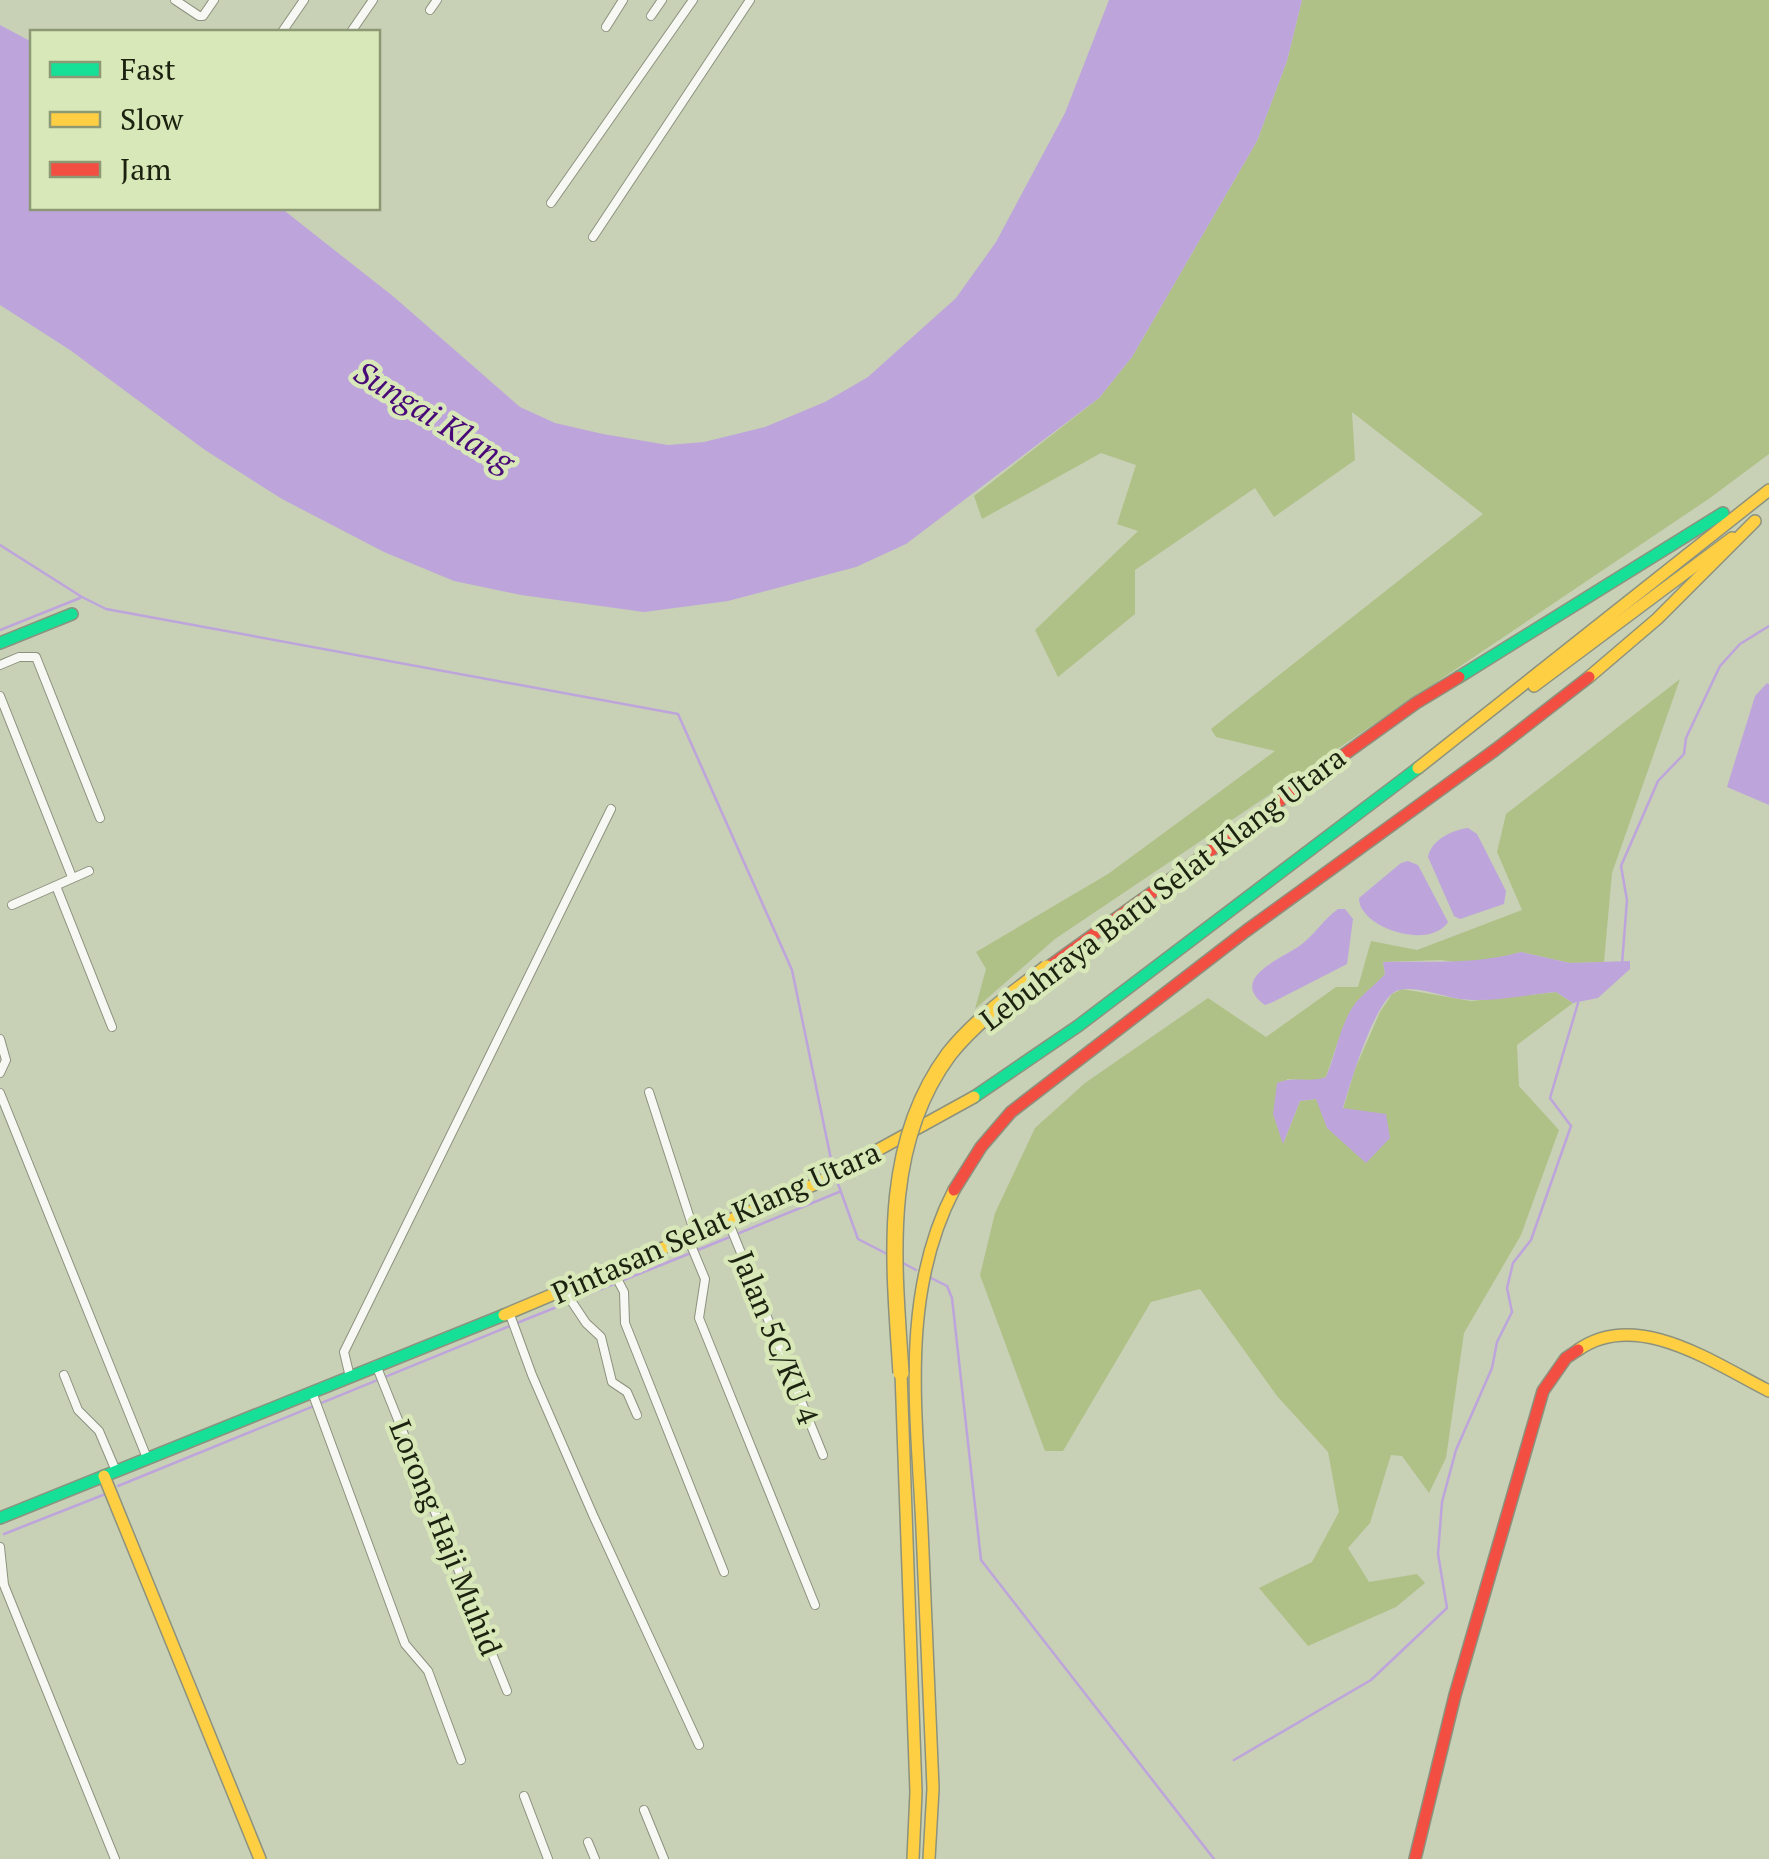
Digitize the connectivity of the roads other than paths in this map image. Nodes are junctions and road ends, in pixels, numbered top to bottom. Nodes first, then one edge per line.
1 (176, 0) edge
2 (214, 0) edge
3 (304, 0) edge
4 (373, 0) edge
5 (437, 0) edge
6 (623, 0) edge
7 (662, 0) edge
8 (693, 0) edge
9 (750, 0) edge
10 (430, 10) dead end
11 (651, 16) dead end
12 (606, 27) dead end
13 (283, 30) edge
14 (352, 30) edge
15 (550, 203) dead end
16 (593, 237) dead end
17 (1769, 487) edge
18 (1762, 516) edge
19 (72, 614) dead end
20 (0, 643) edge
21 (0, 665) edge
22 (0, 696) edge
23 (1461, 737) junction
24 (611, 809) dead end
25 (100, 818) dead end
26 (88, 871) dead end
27 (72, 878) junction
28 (56, 886) junction
29 (12, 905) dead end
30 (112, 1027) dead end
31 (0, 1040) edge
32 (0, 1073) edge
33 (649, 1092) dead end
34 (0, 1093) edge
35 (728, 1221) junction
36 (692, 1239) junction
37 (614, 1273) junction
38 (566, 1294) junction
39 (511, 1315) junction
40 (377, 1368) junction
41 (64, 1375) dead end
42 (350, 1377) junction
43 (1769, 1391) edge
44 (313, 1395) junction
45 (637, 1415) dead end
46 (823, 1455) dead end
47 (147, 1458) junction
48 (110, 1473) junction
49 (0, 1518) edge
50 (0, 1547) edge
51 (724, 1572) dead end
52 (815, 1605) dead end
53 (507, 1691) dead end
54 (699, 1745) dead end
55 (461, 1760) dead end
56 (524, 1796) dead end
57 (644, 1810) dead end
58 (588, 1842) dead end
59 (257, 1858) edge
60 (115, 1859) edge
61 (548, 1859) edge
62 (595, 1859) edge
63 (664, 1859) edge
64 (913, 1859) edge
65 (929, 1859) edge
66 (1415, 1859) edge

1 - 2 street
3 - 13 street
4 - 14 street
5 - 10 street
6 - 12 street
7 - 11 street
8 - 15 street
9 - 16 street
17 - 23 main road, Lebuhraya Baru Selat Klang Utara
17 - 64 main road, Lebuhraya Baru Selat Klang Utara, bridge
18 - 23 main road
18 - 65 main road
19 - 20 main road
21 - 25 street
22 - 27 street
23 - 35 main road, Pintasan Selat Klang Utara
24 - 42 street
26 - 27 street
27 - 28 street
28 - 29 street
28 - 30 street
31 - 32 street
33 - 36 street
34 - 47 street
35 - 36 main road, Pintasan Selat Klang Utara
35 - 46 street, Jalan 5C/KU 4
36 - 37 main road, Pintasan Selat Klang Utara
36 - 52 street
37 - 38 main road, Pintasan Selat Klang Utara
37 - 51 street
38 - 39 main road, Pintasan Selat Klang Utara
38 - 45 street
39 - 40 main road, Pintasan Selat Klang Utara
39 - 54 street
40 - 42 main road, Pintasan Selat Klang Utara
40 - 53 street, Lorong Haji Muhid
41 - 48 street
42 - 44 main road, Pintasan Selat Klang Utara
43 - 66 main road
44 - 47 main road, Pintasan Selat Klang Utara
44 - 55 street
47 - 48 main road, Pintasan Selat Klang Utara
48 - 49 main road, Pintasan Selat Klang Utara
48 - 59 main road
50 - 60 street
56 - 61 street
57 - 63 street
58 - 62 street

